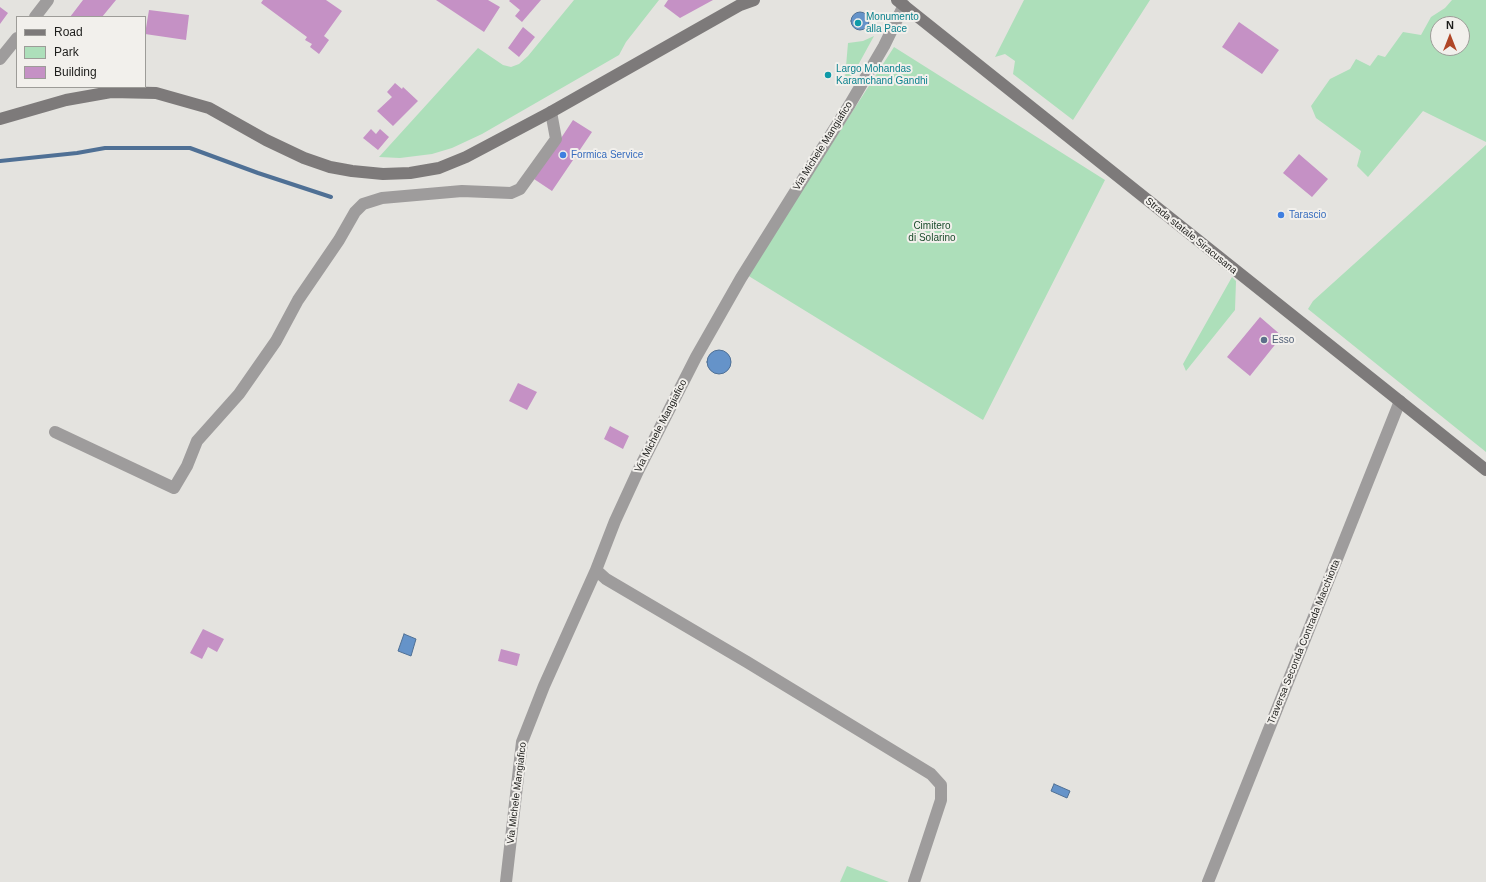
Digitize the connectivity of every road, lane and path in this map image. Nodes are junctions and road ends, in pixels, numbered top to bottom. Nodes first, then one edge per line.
1 (48, 0) edge
2 (754, 0) edge
3 (742, 2) edge
4 (900, 3) edge
5 (36, 16) edge
6 (16, 39) edge
7 (0, 59) edge
8 (551, 112) junction
9 (0, 120) edge
10 (1400, 401) junction
11 (55, 432) dead end
12 (1486, 470) edge
13 (596, 570) junction
14 (506, 882) edge
15 (914, 882) edge
16 (1208, 882) edge

1 - 5 street
2 - 3 main road
3 - 8 main road
4 - 10 main road, Strada statale Siracusana
4 - 13 street, Via Michele Mangiafico
6 - 7 street
8 - 9 main road
8 - 11 street
10 - 12 main road, Strada statale Siracusana
10 - 16 street, Traversa Seconda Contrada Macchiotta
13 - 14 street, Via Michele Mangiafico
13 - 15 street

